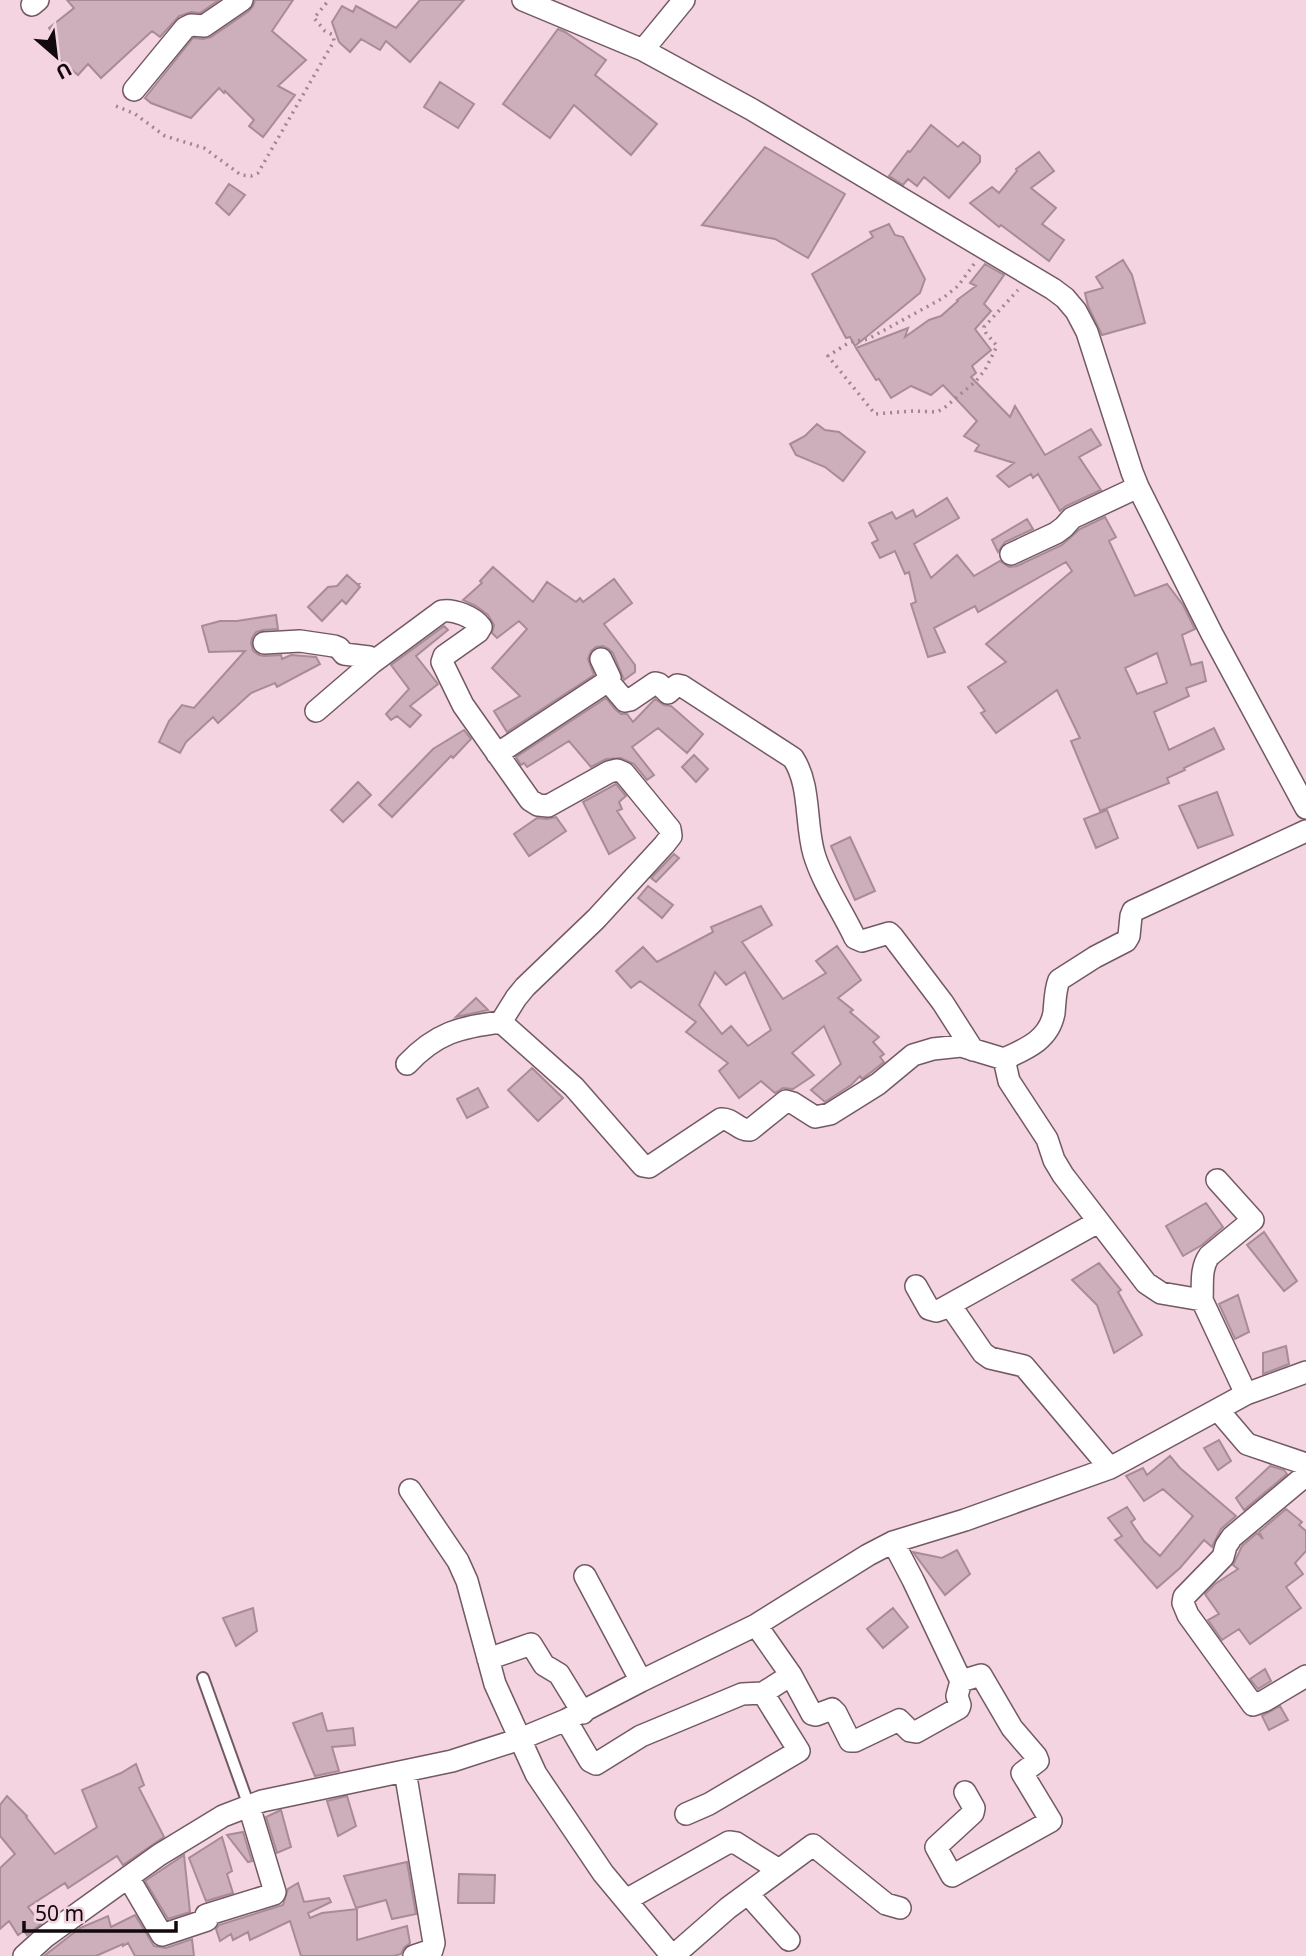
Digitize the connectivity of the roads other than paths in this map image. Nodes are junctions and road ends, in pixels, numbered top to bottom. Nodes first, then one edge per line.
1 (242, 0) edge
2 (684, 0) edge
3 (534, 2) edge
4 (643, 50) junction
5 (134, 90) dead end
6 (1139, 487) junction
7 (1011, 554) dead end
8 (264, 643) dead end
9 (601, 659) dead end
10 (373, 662) junction
11 (608, 681) junction
12 (316, 711) dead end
13 (497, 754) junction
14 (1306, 808) edge
15 (1306, 831) edge
16 (501, 1022) junction
17 (973, 1050) junction
18 (1004, 1059) junction
19 (407, 1064) dead end
20 (1217, 1180) dead end
21 (1098, 1222) junction
22 (916, 1286) dead end
23 (1202, 1300) junction
24 (950, 1305) junction
25 (1306, 1372) edge
26 (1246, 1394) junction
27 (1218, 1410) junction
28 (1306, 1464) edge
29 (1110, 1468) junction
30 (1306, 1475) edge
31 (410, 1490) dead end
32 (893, 1542) junction
33 (585, 1576) dead end
34 (757, 1625) junction
35 (488, 1659) junction
36 (791, 1675) junction
37 (1306, 1676) edge
38 (203, 1678) dead end
39 (641, 1681) junction
40 (961, 1681) junction
41 (763, 1693) junction
42 (575, 1717) junction
43 (520, 1739) junction
44 (405, 1771) junction
45 (965, 1792) dead end
46 (248, 1806) junction
47 (686, 1814) dead end
48 (779, 1870) junction
49 (128, 1877) junction
50 (748, 1894) junction
51 (626, 1900) junction
52 (901, 1908) dead end
53 (789, 1940) dead end
54 (32, 1953) edge
55 (414, 1956) edge
56 (673, 1956) edge

1 - 5 street
2 - 4 street
3 - 4 street
4 - 6 street
6 - 7 street
6 - 14 street
8 - 10 street
9 - 11 street
10 - 12 street
10 - 13 street
11 - 13 street
11 - 17 street
13 - 16 street
15 - 18 street
16 - 17 street
16 - 19 street
17 - 18 street
18 - 21 street
20 - 23 street
21 - 23 street
21 - 24 street
22 - 24 street
23 - 26 street
24 - 29 street
25 - 26 street
26 - 27 street
27 - 28 street
27 - 29 street
29 - 32 street
30 - 37 street
31 - 35 street
32 - 34 street
32 - 40 street
33 - 39 street
34 - 36 street
34 - 39 street
35 - 42 street
35 - 43 street
36 - 40 street
36 - 41 street
38 - 46 lane
39 - 42 street
40 - 45 street
41 - 42 street
41 - 47 street
42 - 43 street
43 - 44 street
43 - 51 street
44 - 46 street
44 - 55 street
46 - 49 street
46 - 49 street
48 - 50 street
48 - 51 street
48 - 52 street
49 - 54 street
50 - 53 street
50 - 56 street
51 - 56 street

